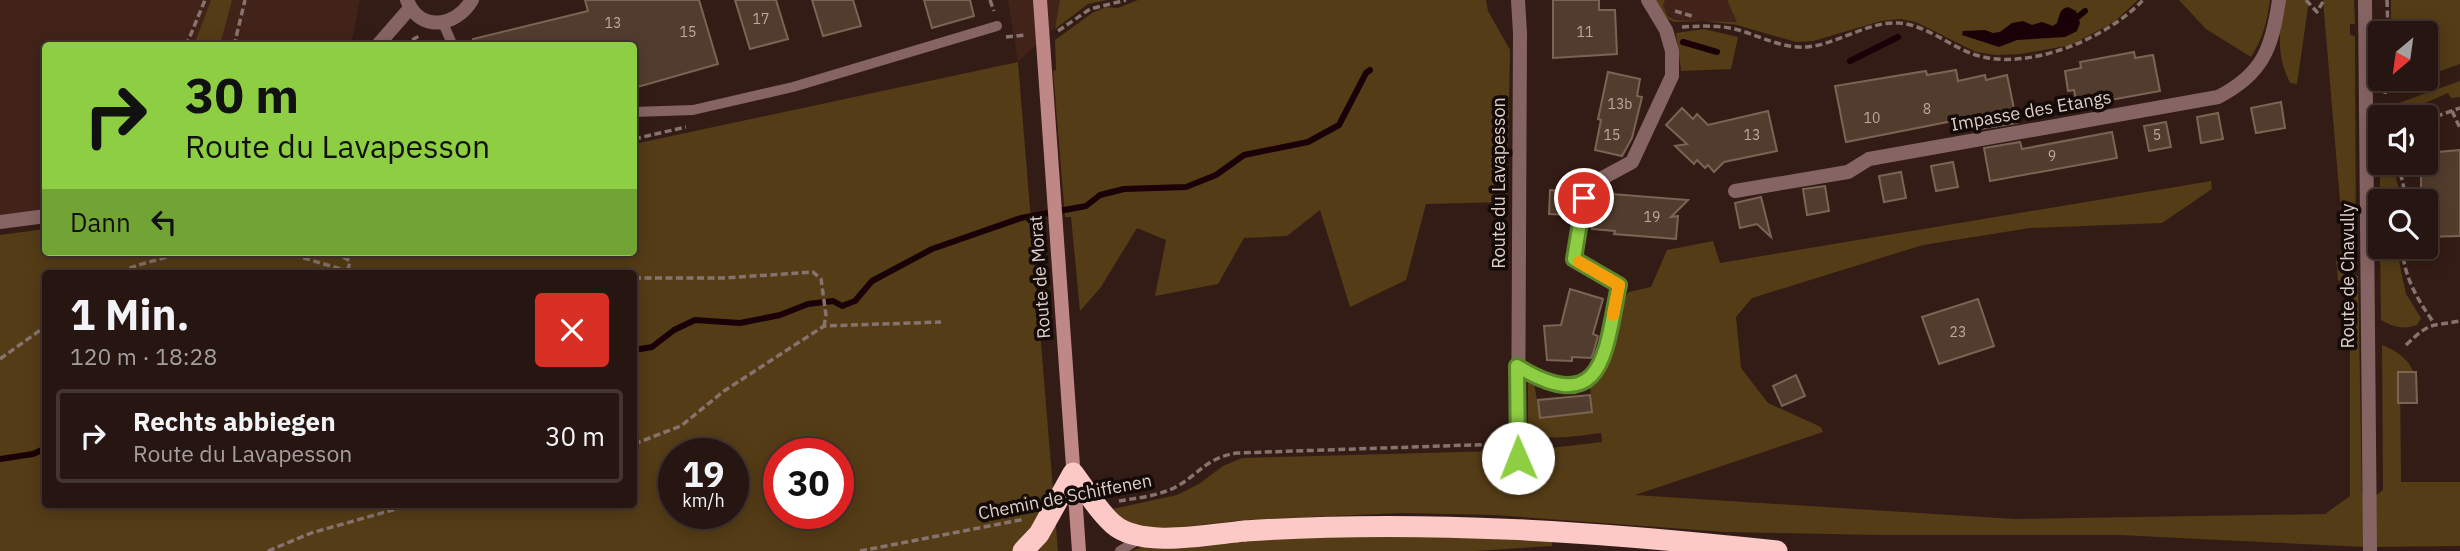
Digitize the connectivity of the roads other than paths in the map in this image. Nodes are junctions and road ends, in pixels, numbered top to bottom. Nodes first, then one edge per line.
1 (472, 0) edge
2 (1040, 0) edge
3 (1518, 0) edge
4 (1648, 0) edge
5 (2279, 0) edge
6 (2365, 0) edge
7 (408, 4) edge
8 (443, 23) junction
9 (997, 26) dead end
10 (380, 42) edge
11 (451, 42) edge
12 (637, 112) edge
13 (1735, 191) dead end
14 (42, 217) edge
15 (0, 222) edge
16 (1517, 366) junction
17 (1518, 451) road end
18 (1073, 473) junction
19 (1142, 537) junction
20 (1023, 551) edge
21 (1079, 551) edge
22 (1120, 551) edge
23 (1777, 551) edge
24 (2370, 551) edge

1 - 8 street
2 - 18 main road, Route de Morat, bridge
3 - 16 street, Route du Lavapesson
4 - 16 street
5 - 13 street, Impasse des Etangs
6 - 24 street, Route de Chavully
7 - 8 street
7 - 10 street
8 - 11 lane
9 - 12 lane
14 - 15 street
16 - 17 street, Route du Lavapesson
18 - 19 highway, bridge
18 - 20 highway, bridge
18 - 21 main road, Route de Morat, bridge
19 - 22 lane
19 - 23 highway, bridge

